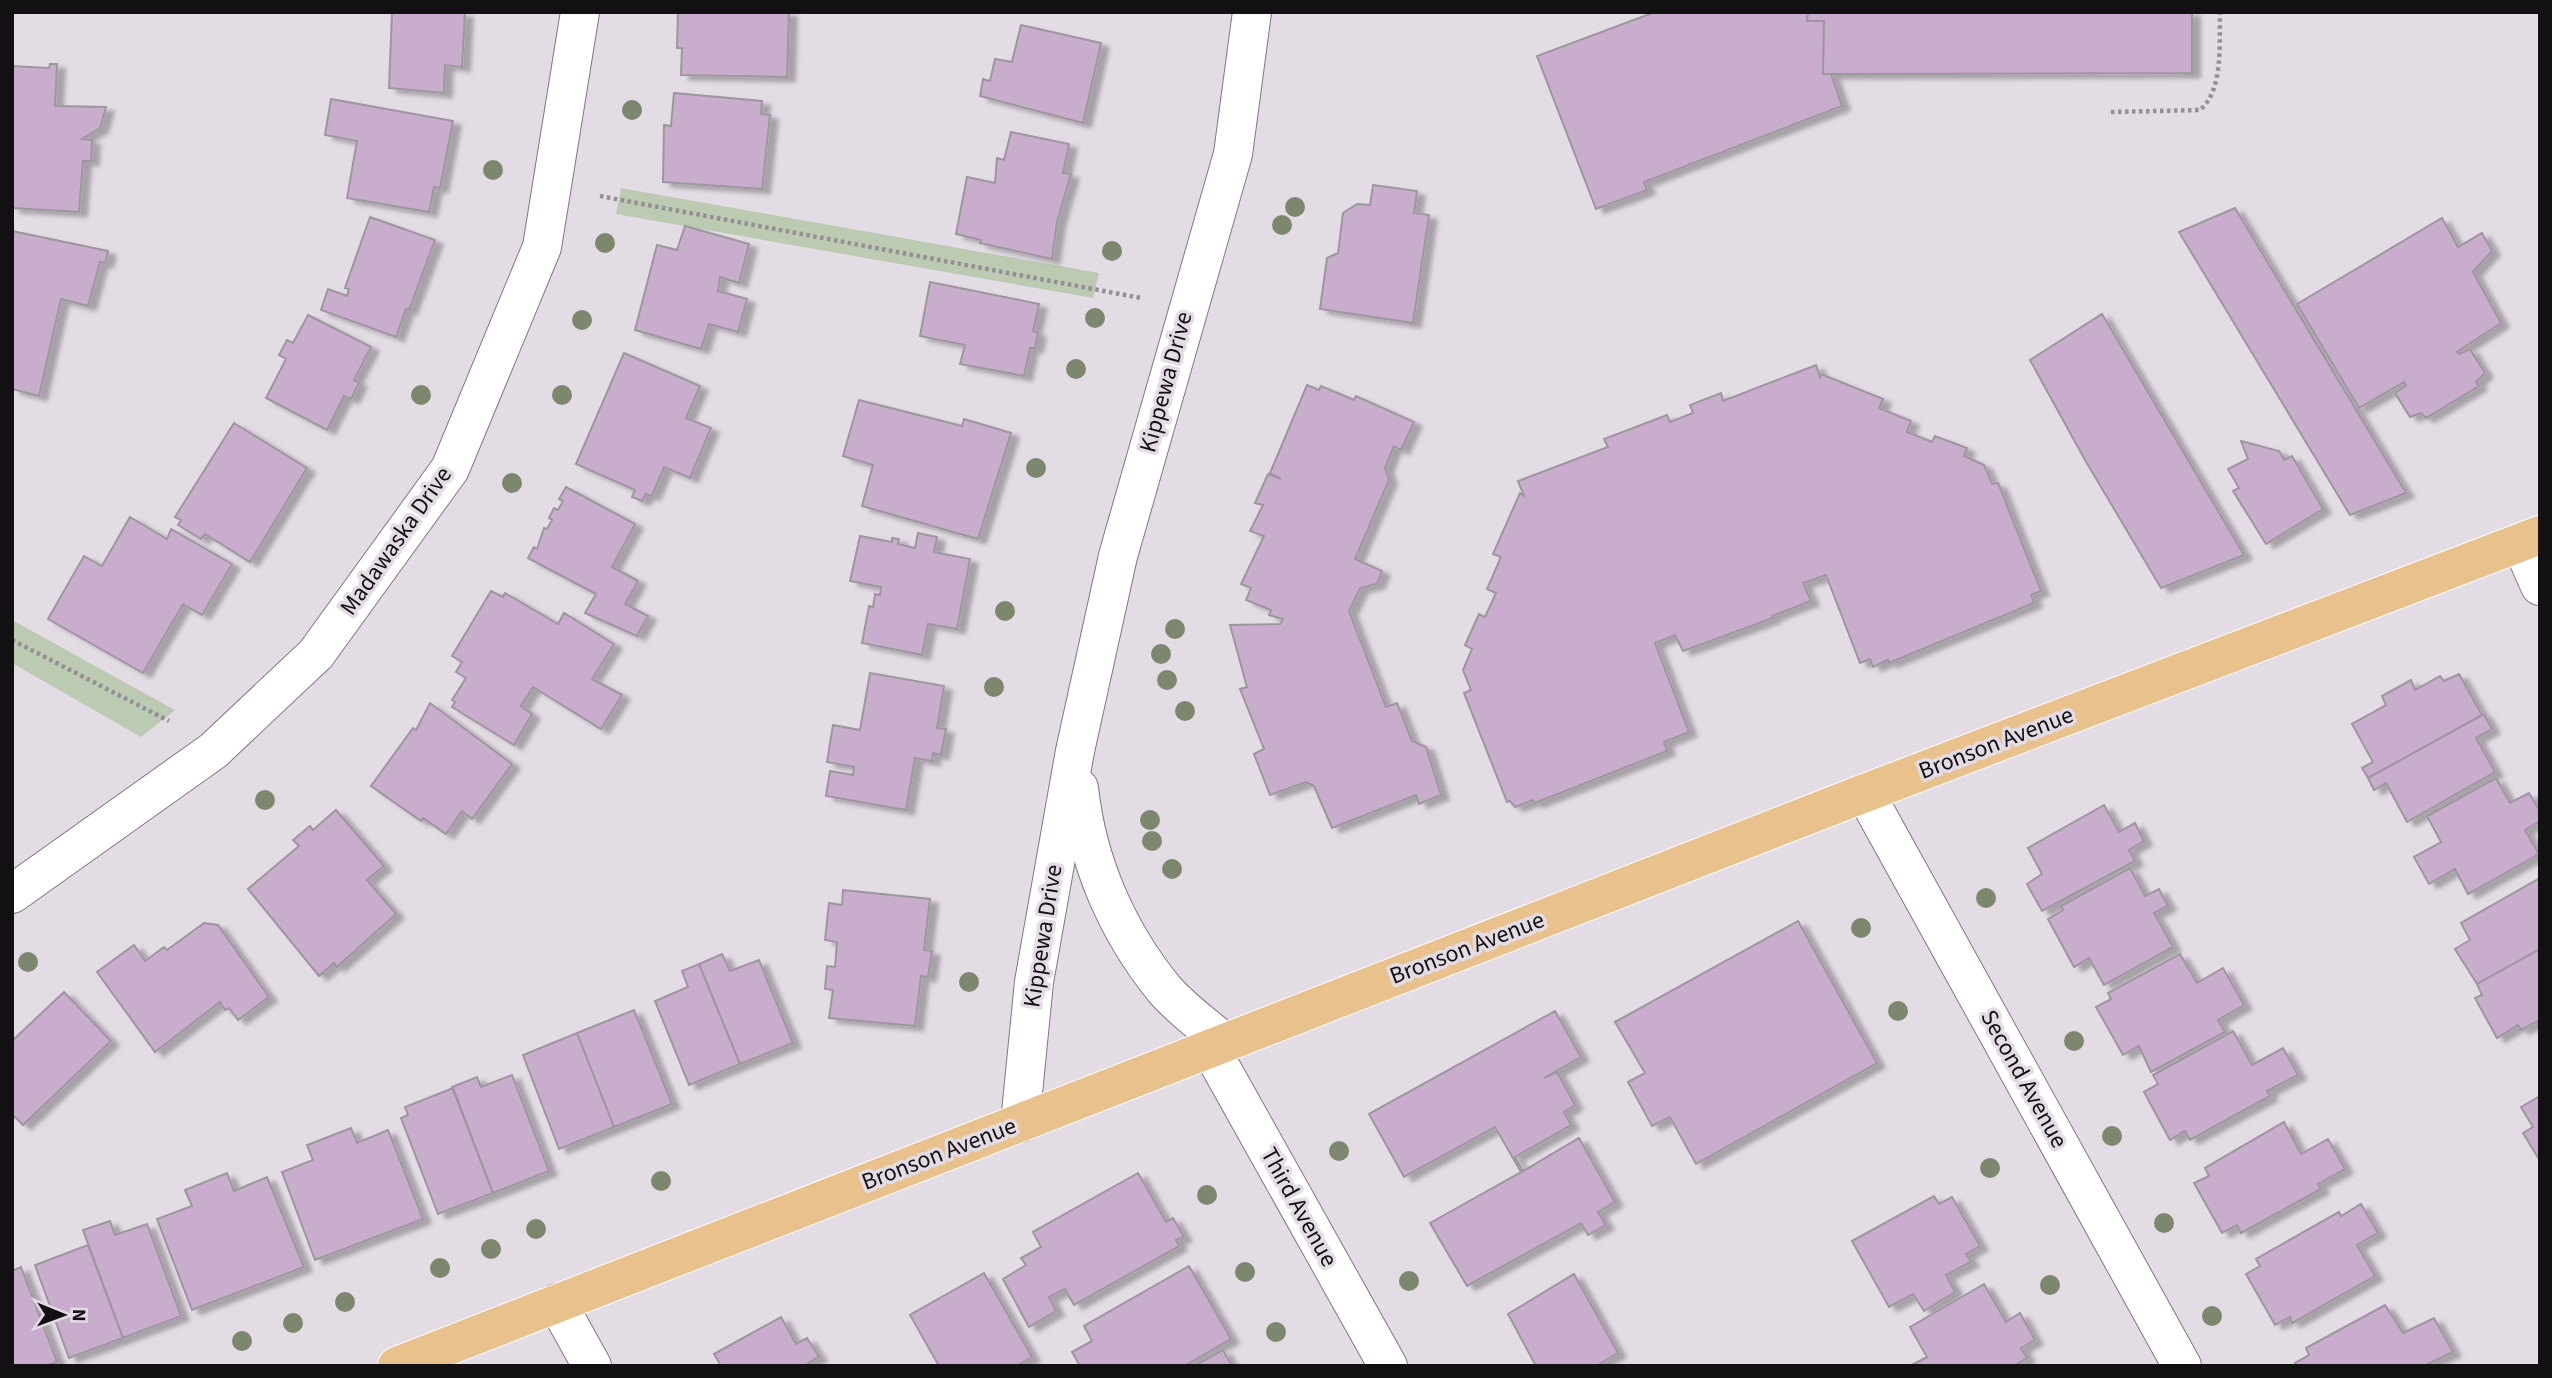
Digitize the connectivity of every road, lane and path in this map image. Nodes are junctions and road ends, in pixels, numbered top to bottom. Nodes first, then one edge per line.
1 (580, 12) edge
2 (1252, 12) edge
3 (2220, 12) edge
4 (2111, 112) dead end
5 (551, 188) junction
6 (1186, 311) junction
7 (2530, 539) edge
8 (2540, 586) edge
9 (12, 640) edge
10 (212, 751) junction
11 (1075, 751) junction
12 (1865, 793) junction
13 (12, 894) edge
14 (1217, 1046) junction
15 (1020, 1123) junction
16 (557, 1303) junction
17 (397, 1366) edge
18 (592, 1366) edge
19 (1388, 1366) edge
20 (2182, 1366) edge

1 - 5 street, Madawaska Drive
2 - 6 street, Kippewa Drive
3 - 4 path
5 - 6 path
5 - 10 street, Madawaska Drive
6 - 11 street, Kippewa Drive
7 - 8 street
7 - 12 main road, Bronson Avenue
9 - 10 path
10 - 13 street, Madawaska Drive
11 - 14 street, Kippewa Drive
11 - 15 street, Kippewa Drive
12 - 14 main road, Bronson Avenue
12 - 20 street, Second Avenue
14 - 15 main road, Bronson Avenue
14 - 19 street, Third Avenue
15 - 16 main road, Bronson Avenue
16 - 17 main road, Bronson Avenue
16 - 18 street

